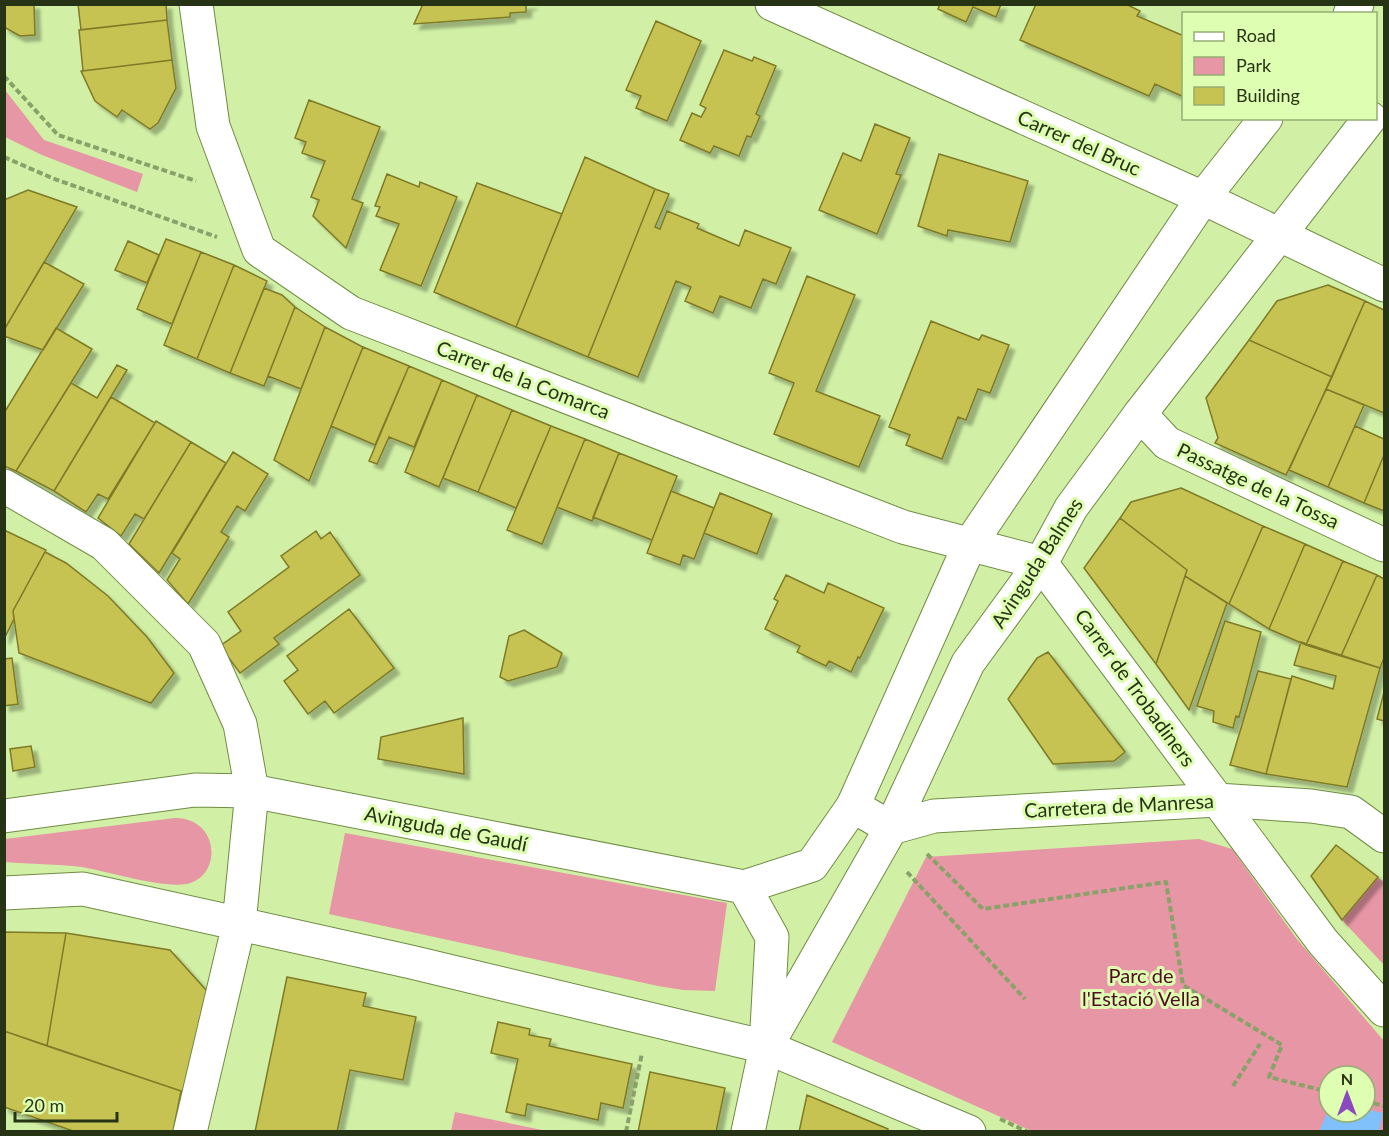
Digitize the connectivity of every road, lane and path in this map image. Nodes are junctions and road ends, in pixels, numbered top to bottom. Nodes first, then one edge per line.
1 (196, 4) edge
2 (772, 4) edge
3 (4, 76) edge
4 (1264, 120) edge
5 (1368, 120) edge
6 (4, 157) edge
7 (239, 196) junction
8 (1203, 198) junction
9 (1278, 235) junction
10 (260, 250) junction
11 (1384, 285) edge
12 (1140, 414) junction
13 (4, 486) edge
14 (970, 544) junction
15 (1384, 545) edge
16 (1041, 563) junction
17 (252, 791) junction
18 (1217, 800) junction
19 (853, 806) junction
20 (4, 816) edge
21 (891, 828) junction
22 (1384, 836) edge
23 (926, 852) dead end
24 (907, 872) dead end
25 (744, 887) junction
26 (4, 893) edge
27 (239, 924) junction
28 (1024, 999) dead end
29 (1384, 1010) edge
30 (1260, 1044) dead end
31 (766, 1047) junction
32 (643, 1048) dead end
33 (1233, 1086) dead end
34 (1317, 1089) edge
35 (190, 1131) edge
36 (626, 1131) edge
37 (748, 1131) edge
38 (969, 1131) edge

1 - 7 street
2 - 8 street, Carrer del Bruc
3 - 7 path
4 - 8 street
5 - 9 street, Avinguda Balmes
6 - 10 path
7 - 10 street
8 - 9 street, Carrer del Bruc
8 - 14 street
9 - 11 street, Carrer del Bruc
9 - 12 street, Avinguda Balmes
10 - 14 street, Carrer de la Comarca
12 - 15 street, Passatge de la Tossa
12 - 16 street, Avinguda Balmes
13 - 17 street
14 - 16 street, Carrer de la Comarca
14 - 19 street
16 - 18 street, Carrer de Trobadiners
16 - 21 street, Avinguda Balmes
17 - 20 street, Avinguda de Gaudí
17 - 25 street, Avinguda de Gaudí
17 - 27 street
18 - 21 street, Carretera de Manresa
18 - 22 street, Carretera de Manresa
18 - 29 street, Carrer de Trobadiners
19 - 21 street
19 - 25 street, Avinguda de Gaudí
21 - 31 street, Avinguda Balmes
23 - 34 path
24 - 28 path
25 - 31 street, Avinguda Balmes
26 - 27 street
27 - 31 street
27 - 35 street
30 - 33 path
31 - 37 street, Avinguda Balmes
31 - 38 street
32 - 36 path

